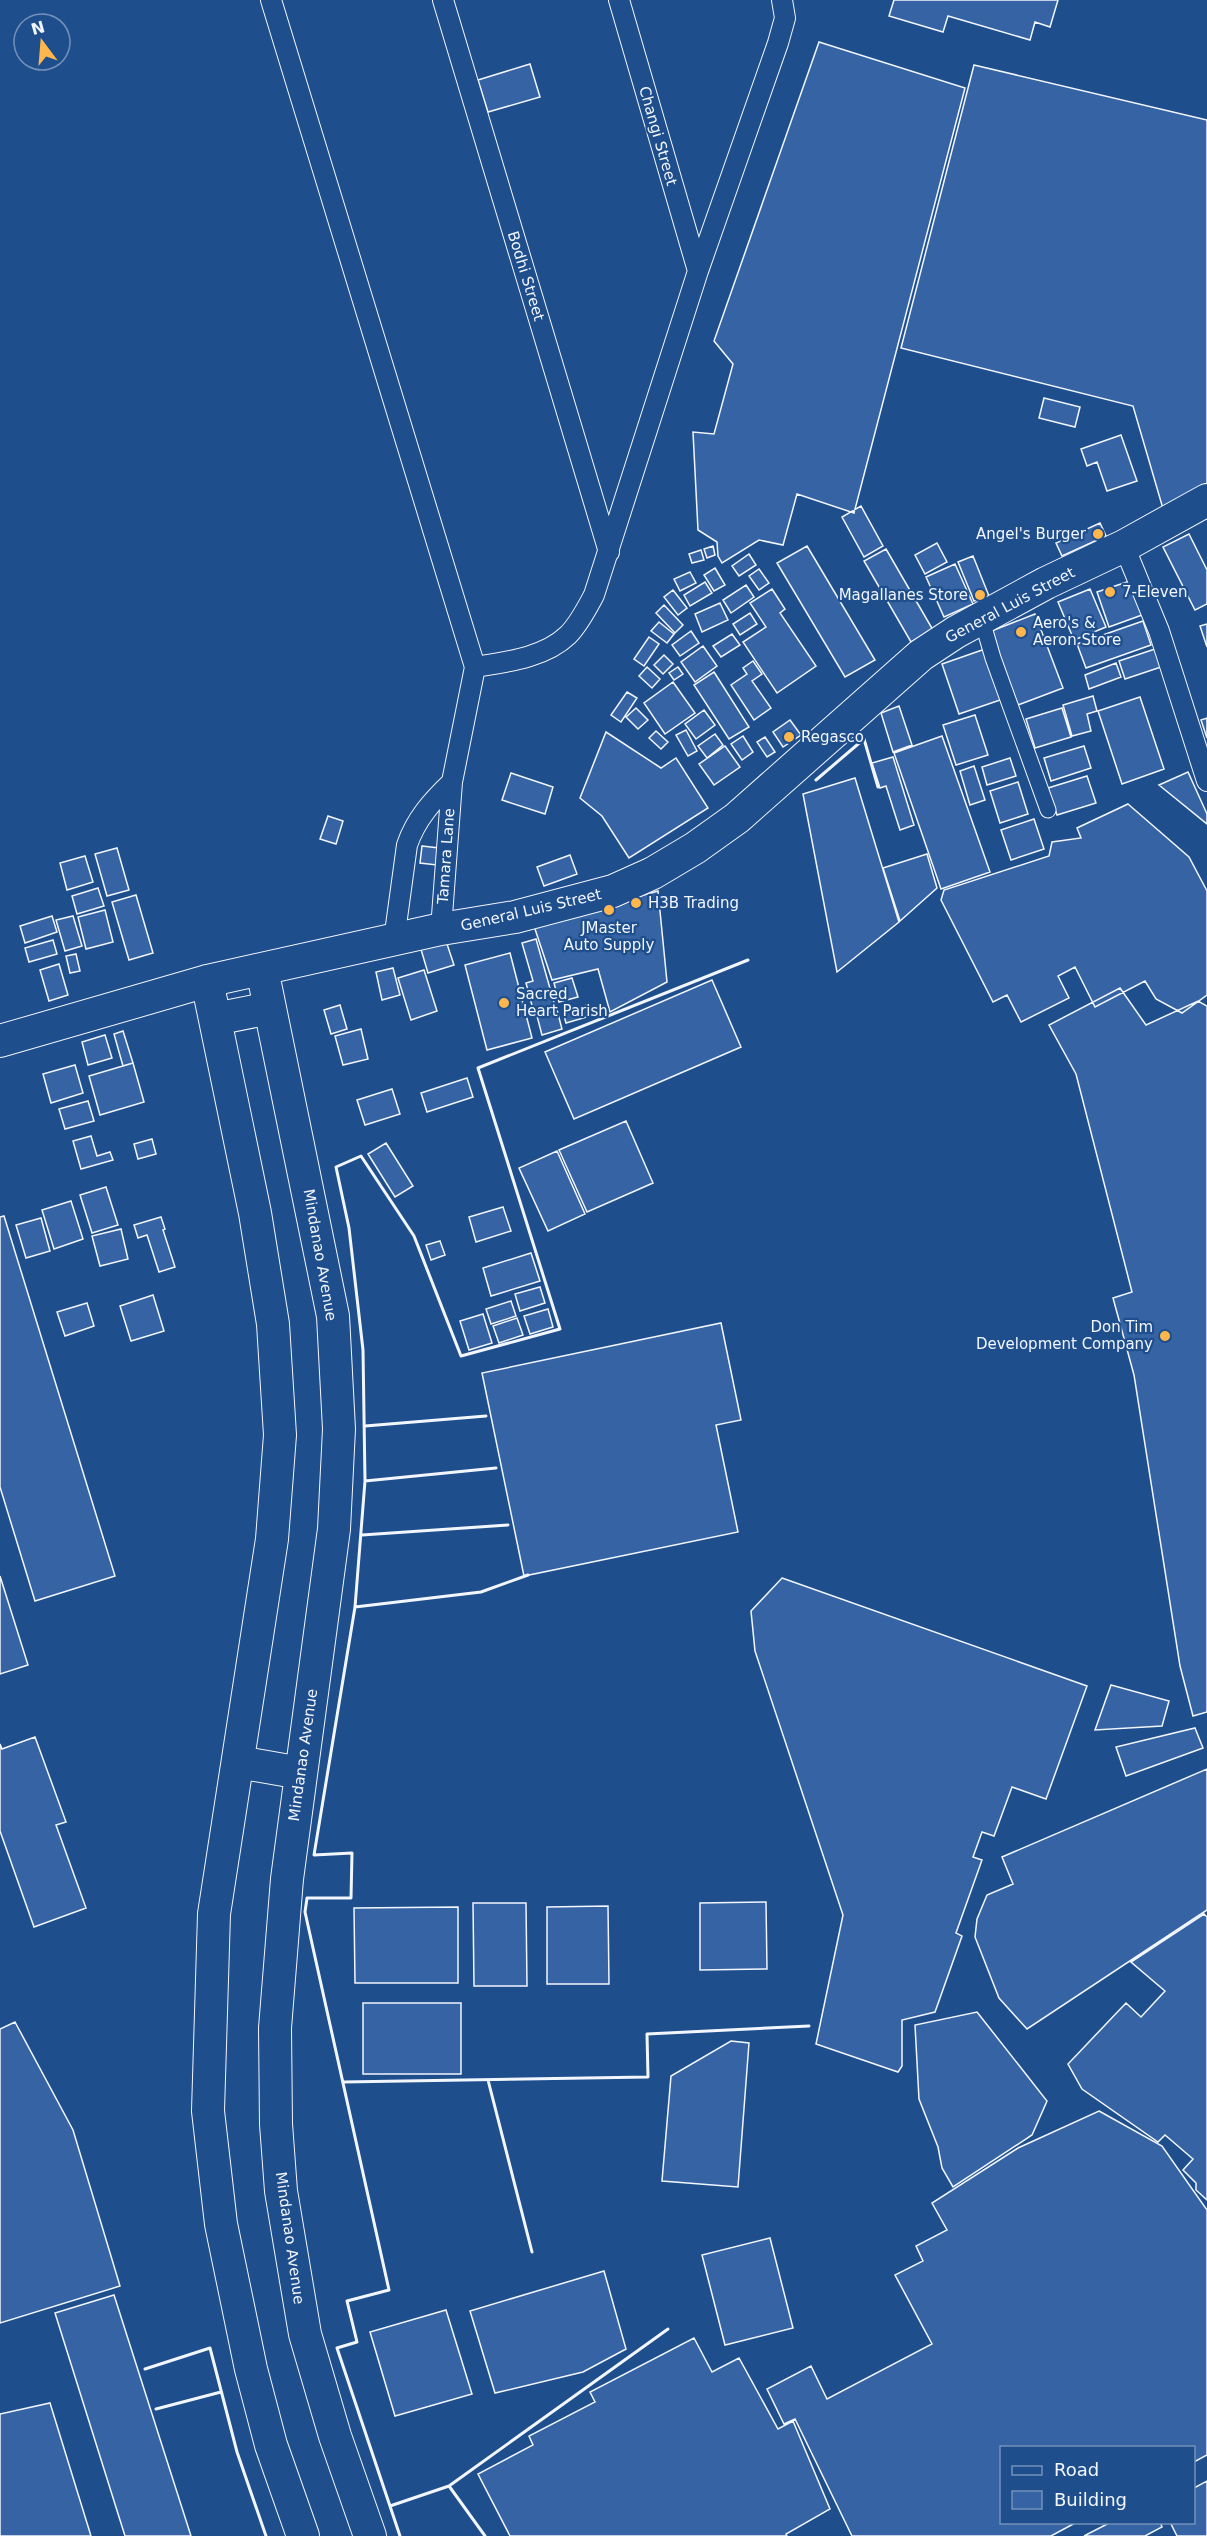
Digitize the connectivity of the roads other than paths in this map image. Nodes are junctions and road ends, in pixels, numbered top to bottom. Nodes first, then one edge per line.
1 (271, 0) edge
2 (442, 0) edge
3 (619, 0) edge
4 (782, 0) edge
5 (698, 271) junction
6 (1207, 500) edge
7 (1124, 546) junction
8 (609, 552) junction
9 (981, 617) junction
10 (475, 667) junction
11 (1207, 781) edge
12 (452, 782) junction
13 (1048, 810) dead end
14 (441, 930) junction
15 (394, 940) junction
16 (262, 969) junction
17 (207, 981) junction
18 (270, 1008) junction
19 (215, 1018) junction
20 (0, 1041) edge
21 (238, 1762) junction
22 (301, 1773) junction
23 (303, 2536) edge
24 (370, 2536) edge

1 - 10 street
2 - 8 street, Bodhi Street
3 - 5 street, Changi Street
4 - 5 street
5 - 8 street
6 - 7 main road, General Luis Street
7 - 9 main road, General Luis Street
7 - 11 street
8 - 10 street
9 - 13 street
9 - 14 main road, General Luis Street
10 - 12 street, Tamara Lane
12 - 14 street, Tamara Lane
12 - 15 street, Tamara Lane
14 - 15 main road, General Luis Street
15 - 16 main road, General Luis Street
16 - 17 main road, General Luis Street
16 - 18 main road, Mindanao Avenue
17 - 19 main road
17 - 20 main road, General Luis Street
18 - 19 main road
18 - 22 main road, Mindanao Avenue
19 - 21 main road
21 - 22 main road
21 - 23 main road
22 - 24 main road, Mindanao Avenue

